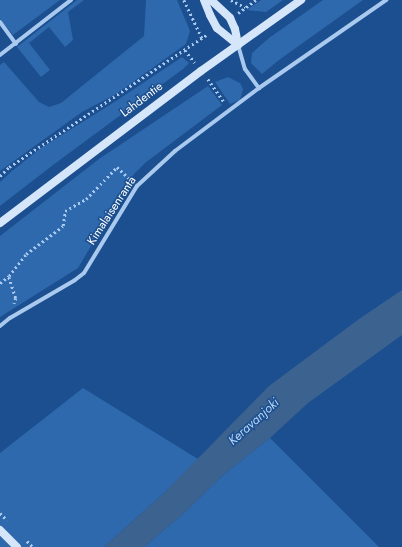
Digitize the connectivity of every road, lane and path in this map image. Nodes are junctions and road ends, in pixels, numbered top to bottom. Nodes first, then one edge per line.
1 (72, 0) edge
2 (184, 0) edge
3 (204, 0) edge
4 (211, 0) edge
5 (231, 0) edge
6 (256, 0) edge
7 (301, 0) edge
8 (386, 0) edge
9 (0, 22) edge
10 (16, 44) junction
11 (238, 45) junction
12 (0, 55) edge
13 (211, 84) dead end
14 (259, 88) junction
15 (230, 110) junction
16 (0, 176) edge
17 (137, 186) junction
18 (0, 222) edge
19 (9, 276) junction
20 (0, 283) edge
21 (10, 318) junction
22 (0, 326) edge
23 (0, 530) edge
24 (17, 547) edge

1 - 10 street
2 - 16 path
3 - 11 main road
4 - 11 main road
5 - 6 path
7 - 11 main road, Lahdentie
8 - 14 street, Kimalaisenranta
9 - 10 street
10 - 12 street
11 - 14 street
11 - 18 main road, Lahdentie
13 - 15 path
14 - 15 street, Kimalaisenranta
15 - 17 street, Kimalaisenranta
17 - 19 path
17 - 21 street, Kimalaisenranta
19 - 20 path
19 - 21 path
21 - 22 street, Kimalaisenranta
23 - 24 main road

